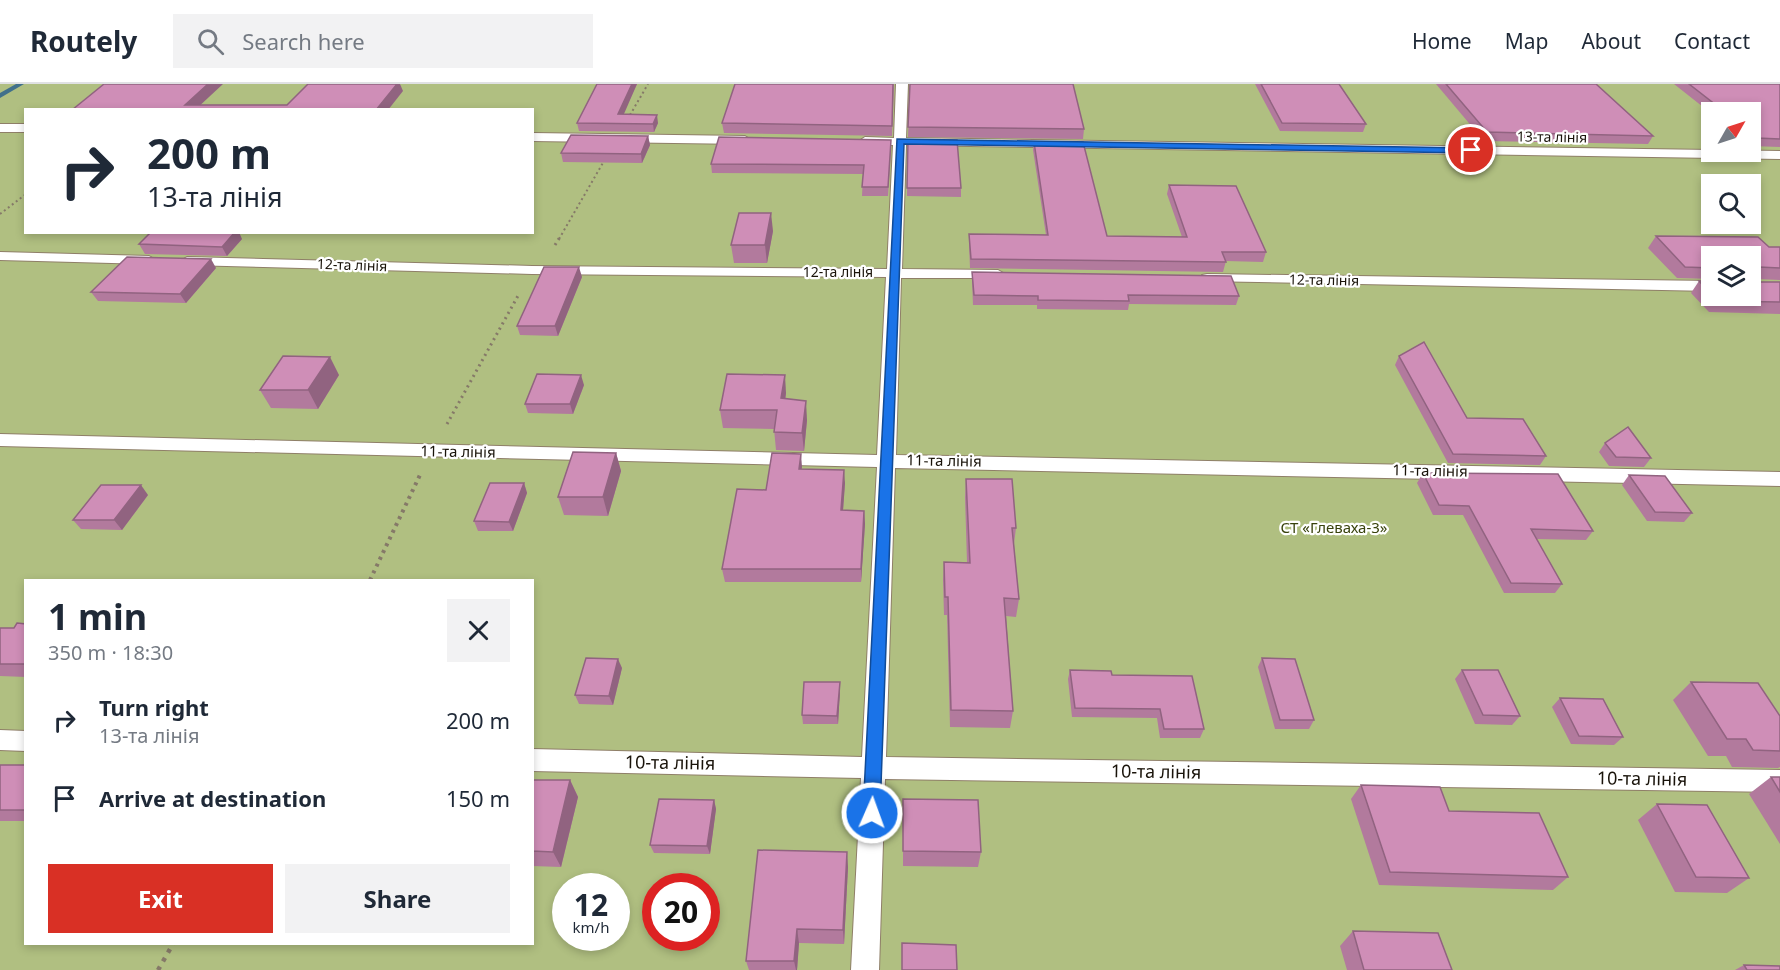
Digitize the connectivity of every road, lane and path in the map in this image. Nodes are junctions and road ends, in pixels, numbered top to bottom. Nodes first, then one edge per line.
1 (648, 84) edge
2 (902, 84) edge
3 (0, 128) edge
4 (24, 128) edge
5 (534, 137) edge
6 (617, 139) junction
7 (759, 140) edge
8 (853, 141) edge
9 (900, 141) junction
10 (1780, 155) edge
11 (24, 196) edge
12 (0, 214) edge
13 (0, 256) edge
14 (532, 270) junction
15 (894, 273) junction
16 (1013, 275) edge
17 (1190, 278) edge
18 (1701, 286) edge
19 (0, 440) edge
20 (432, 452) junction
21 (887, 460) junction
22 (1780, 478) edge
23 (370, 579) edge
24 (0, 740) edge
25 (24, 741) edge
26 (534, 760) edge
27 (874, 768) junction
28 (1780, 780) edge
29 (172, 945) edge
30 (158, 970) edge
31 (865, 970) edge

1 - 6 path
2 - 9 lane
3 - 4 lane
5 - 6 lane
6 - 7 lane
6 - 14 path
8 - 9 lane, 13-та лінія
9 - 10 lane, 13-та лінія
9 - 15 lane
11 - 12 path
13 - 14 lane, 12-та лінія
14 - 15 lane, 12-та лінія
14 - 20 path
15 - 16 lane, 12-та лінія
15 - 21 lane
17 - 18 lane, 12-та лінія
19 - 20 lane, 11-та лінія
20 - 21 lane, 11-та лінія
20 - 23 path
21 - 22 lane, 11-та лінія
21 - 27 lane
24 - 25 lane
26 - 27 lane, 10-та лінія
27 - 28 lane, 10-та лінія
27 - 31 lane
29 - 30 path

